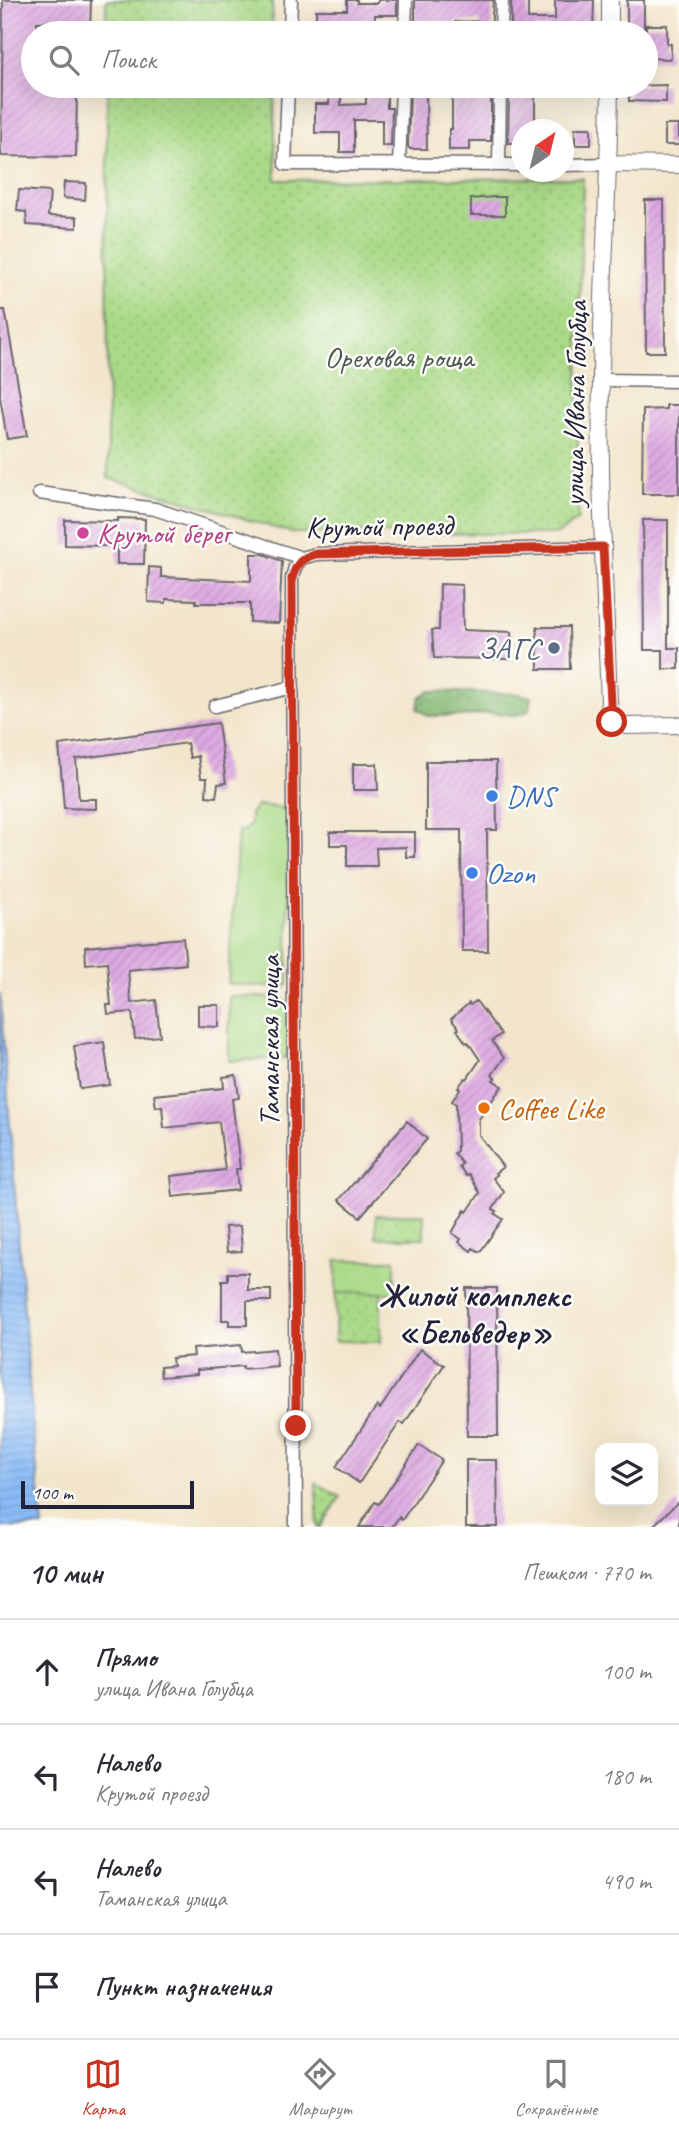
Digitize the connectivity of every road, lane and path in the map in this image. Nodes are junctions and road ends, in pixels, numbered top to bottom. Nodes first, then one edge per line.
1 (291, 0) edge
2 (406, 0) edge
3 (502, 0) edge
4 (610, 0) edge
5 (290, 21) edge
6 (405, 21) edge
7 (501, 21) edge
8 (610, 21) edge
9 (288, 98) edge
10 (402, 98) edge
11 (500, 98) edge
12 (610, 98) edge
13 (609, 164) junction
14 (399, 165) junction
15 (499, 165) junction
16 (511, 165) edge
17 (574, 165) edge
18 (679, 165) edge
19 (601, 380) junction
20 (679, 381) edge
21 (39, 493) dead end
22 (603, 547) junction
23 (302, 558) junction
24 (293, 687) junction
25 (215, 706) dead end
26 (679, 725) edge
27 (296, 1527) edge

1 - 5 street
2 - 6 street
3 - 7 street
4 - 8 street
9 - 14 street
10 - 14 street
11 - 15 street
12 - 13 street, улица Ивана Голубца
13 - 17 street
13 - 18 street
13 - 19 street, улица Ивана Голубца
14 - 15 street
15 - 16 street
19 - 20 street
19 - 22 street, улица Ивана Голубца
21 - 23 street, Крутой проезд
22 - 23 street, Крутой проезд
22 - 26 street, улица Ивана Голубца
23 - 24 street, Таманская улица
24 - 25 street
24 - 27 street, Таманская улица

